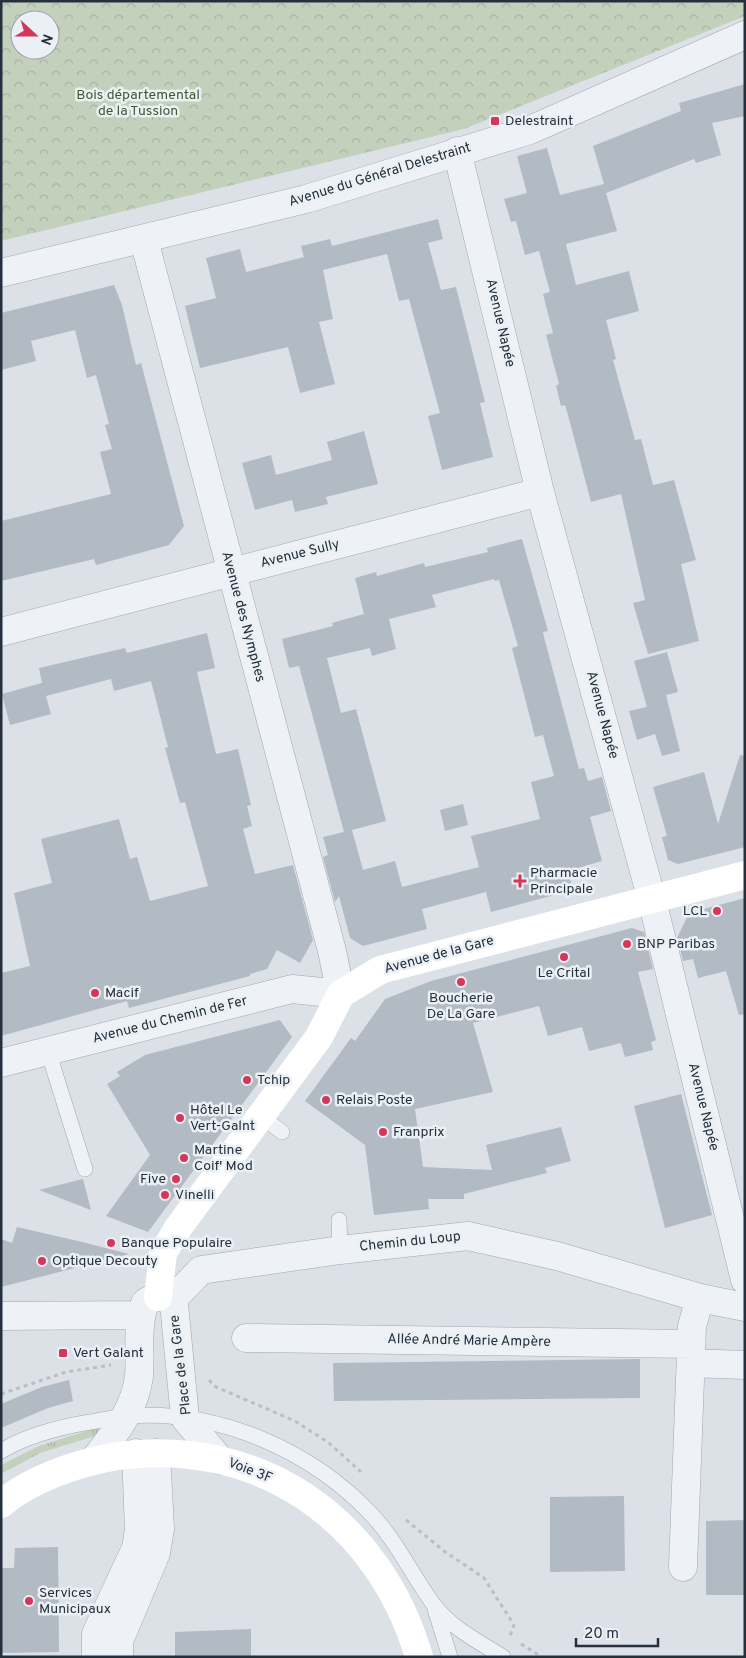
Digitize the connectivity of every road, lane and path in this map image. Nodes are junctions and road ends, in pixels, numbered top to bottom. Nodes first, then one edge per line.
1 (745, 35) edge
2 (457, 150) junction
3 (144, 240) junction
4 (1, 273) edge
5 (540, 492) junction
6 (231, 572) junction
7 (1, 632) edge
8 (745, 875) edge
9 (652, 900) junction
10 (341, 994) junction
11 (48, 1051) junction
12 (1, 1063) edge
13 (260, 1116) junction
14 (282, 1132) dead end
15 (85, 1169) dead end
16 (338, 1220) dead end
17 (340, 1250) junction
18 (745, 1280) edge
19 (700, 1298) junction
20 (157, 1304) junction
21 (745, 1307) edge
22 (1, 1316) edge
23 (246, 1338) dead end
24 (691, 1354) junction
25 (745, 1365) edge
26 (128, 1416) junction
27 (185, 1418) junction
28 (1, 1451) edge
29 (146, 1453) junction
30 (94, 1460) junction
31 (220, 1460) junction
32 (1, 1504) edge
33 (684, 1567) dead end
34 (434, 1605) junction
35 (96, 1657) edge
36 (119, 1657) edge
37 (419, 1657) edge
38 (450, 1657) edge
39 (503, 1657) edge

1 - 2 street, Avenue du Général Delestraint
2 - 3 street, Avenue du Général Delestraint
2 - 5 street, Avenue Napée
3 - 4 street, Avenue du Général Delestraint
3 - 6 street, Avenue des Nymphes
5 - 6 street, Avenue Sully
5 - 9 street, Avenue Napée
6 - 7 street, Avenue Sully
6 - 10 street, Avenue des Nymphes
8 - 9 street, Avenue de la Gare
9 - 10 street, Avenue de la Gare
9 - 18 street, Avenue Napée
10 - 11 street, Avenue du Chemin de Fer
10 - 13 street
11 - 12 street, Avenue du Chemin de Fer
11 - 15 lane
13 - 14 lane
13 - 20 street
16 - 17 lane
17 - 19 street, Chemin du Loup
17 - 20 street, Chemin du Loup
19 - 21 street, Chemin du Loup
19 - 24 street
20 - 22 street
20 - 26 street
20 - 27 street, Place de la Gare
23 - 24 street, Allée André Marie Ampère
24 - 25 street, Allée André Marie Ampère
24 - 33 street
26 - 27 lane
26 - 28 lane
26 - 30 street
27 - 31 street, Place de la Gare
27 - 34 lane
29 - 30 street, Voie 3F
29 - 31 street, Voie 3F
29 - 35 street
29 - 36 street
30 - 32 street, Voie 3F
31 - 37 street, Voie 3F
34 - 38 lane
34 - 39 lane

